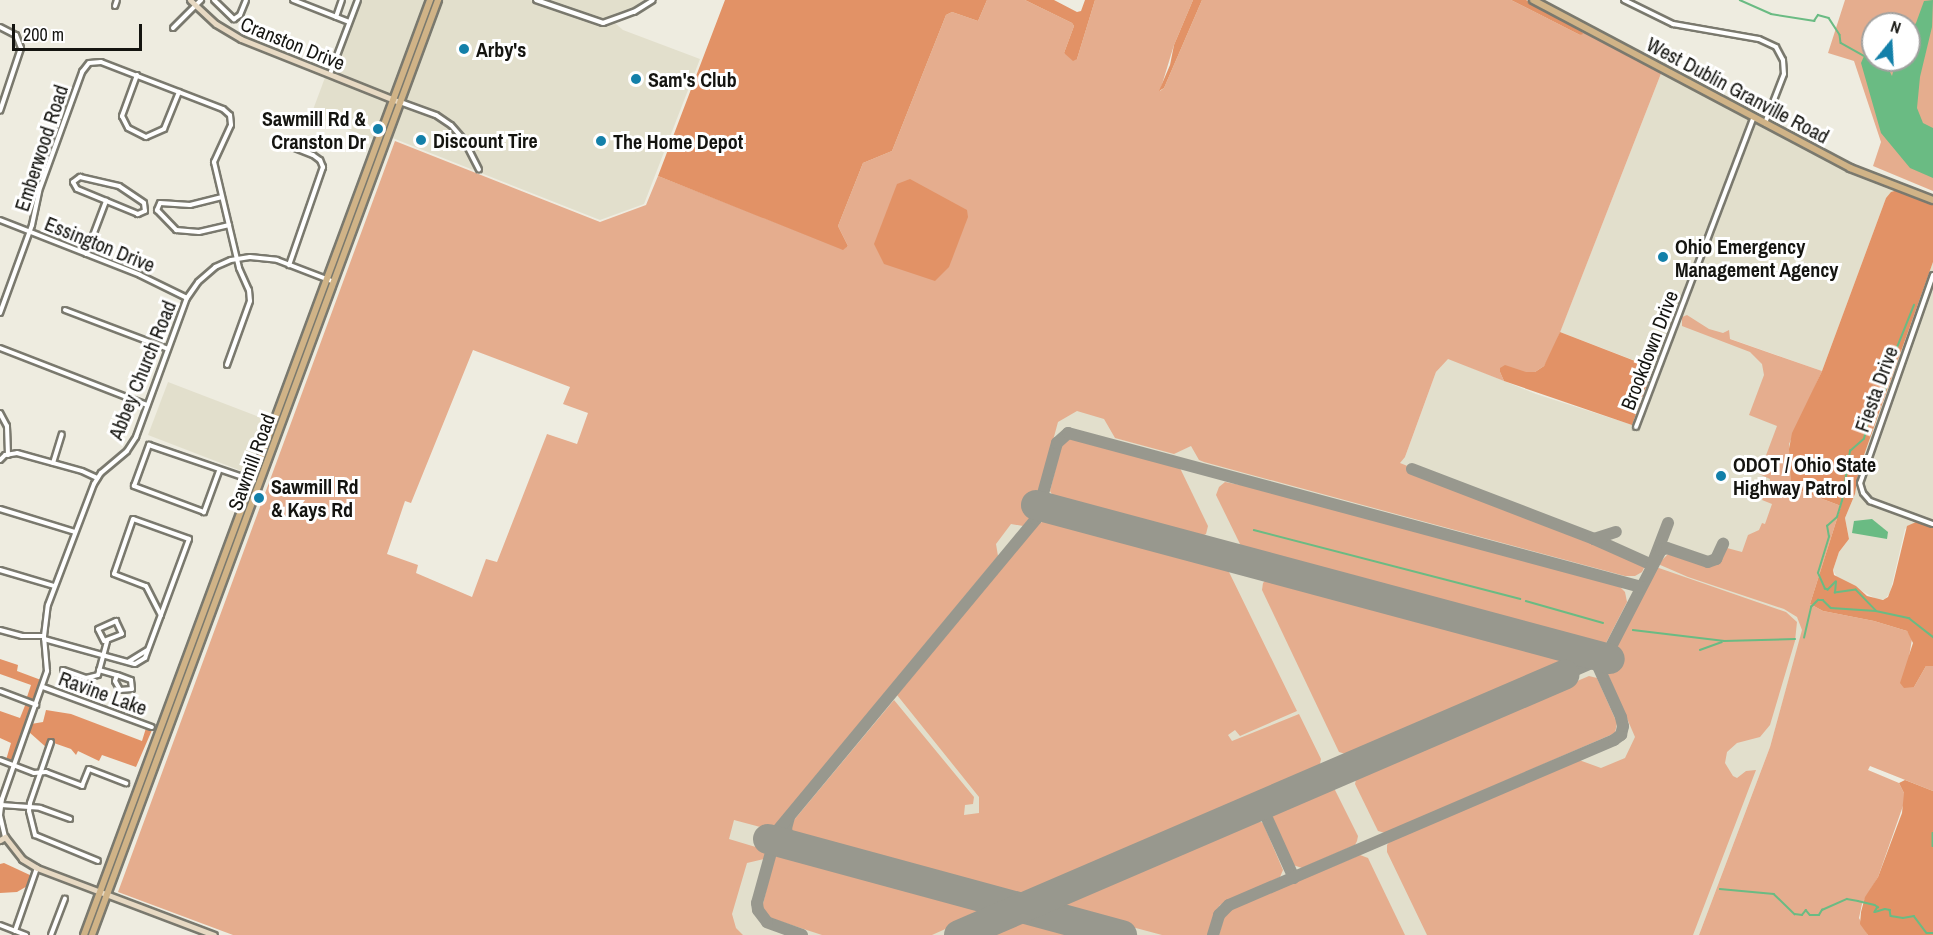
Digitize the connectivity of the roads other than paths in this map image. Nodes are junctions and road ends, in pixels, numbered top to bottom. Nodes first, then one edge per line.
1 (117, 0) edge
2 (190, 0) edge
3 (201, 0) edge
4 (214, 0) edge
5 (246, 0) edge
6 (293, 0) edge
7 (342, 0) edge
8 (357, 0) edge
9 (430, 0) edge
10 (438, 0) edge
11 (536, 0) edge
12 (653, 0) edge
13 (1533, 0) edge
14 (1551, 0) edge
15 (1624, 0) edge
16 (195, 5) junction
17 (115, 6) dead end
18 (1548, 8) junction
19 (336, 17) junction
20 (349, 22) junction
21 (0, 27) edge
22 (172, 28) dead end
23 (330, 74) junction
24 (137, 75) junction
25 (179, 92) junction
26 (393, 99) junction
27 (400, 102) junction
28 (0, 111) edge
29 (1754, 117) junction
30 (1765, 123) junction
31 (287, 144) dead end
32 (479, 169) dead end
33 (222, 197) junction
34 (1933, 200) edge
35 (106, 201) junction
36 (0, 220) edge
37 (229, 225) junction
38 (29, 231) junction
39 (86, 254) junction
40 (237, 259) junction
41 (289, 265) junction
42 (1933, 275) edge
43 (327, 279) junction
44 (334, 282) junction
45 (187, 297) junction
46 (65, 310) dead end
47 (0, 313) edge
48 (0, 348) edge
49 (168, 350) junction
50 (227, 365) dead end
51 (147, 405) junction
52 (0, 413) edge
53 (1636, 427) dead end
54 (62, 434) dead end
55 (8, 455) junction
56 (0, 460) edge
57 (53, 463) junction
58 (219, 471) junction
59 (97, 478) junction
60 (253, 480) junction
61 (261, 483) junction
62 (0, 509) edge
63 (1933, 524) edge
64 (75, 532) junction
65 (0, 570) edge
66 (54, 586) junction
67 (161, 615) junction
68 (0, 630) edge
69 (44, 637) junction
70 (108, 641) junction
71 (104, 655) junction
72 (63, 670) dead end
73 (99, 670) junction
74 (117, 675) junction
75 (43, 687) junction
76 (0, 691) edge
77 (36, 705) junction
78 (152, 727) dead end
79 (51, 742) dead end
80 (0, 760) edge
81 (14, 766) junction
82 (41, 772) junction
83 (126, 783) dead end
84 (1, 805) edge
85 (30, 806) junction
86 (70, 819) dead end
87 (2, 838) edge
88 (98, 861) dead end
89 (38, 868) junction
90 (100, 892) junction
91 (107, 895) junction
92 (65, 899) dead end
93 (0, 925) edge
94 (194, 927) junction
95 (15, 931) junction
96 (26, 935) edge
97 (51, 935) edge
98 (84, 935) edge
99 (92, 935) edge
100 (191, 935) edge
101 (214, 935) edge

1 - 17 street
2 - 16 main road, Cranston Drive
3 - 16 street
4 - 5 street
6 - 19 street
7 - 19 street
8 - 20 street
9 - 26 main road, Sawmill Road
10 - 27 main road, Sawmill Road
11 - 12 street
13 - 18 main road, West Dublin Granville Road
14 - 18 street
15 - 30 street
16 - 22 street
16 - 23 main road, Cranston Drive
18 - 29 main road, West Dublin Granville Road
19 - 20 street
20 - 23 street
21 - 28 street
23 - 26 main road, Cranston Drive
24 - 25 street
24 - 25 street
24 - 38 street, Emberwood Road
25 - 33 street
26 - 27 main road, Cranston Drive
26 - 43 main road, Sawmill Road
27 - 32 street
27 - 44 main road, Sawmill Road
29 - 30 main road, West Dublin Granville Road
29 - 53 street, Brookdown Drive
30 - 34 main road, West Dublin Granville Road
31 - 41 street
33 - 37 street
33 - 37 street
35 - 35 street
35 - 39 street
36 - 38 street, Essington Drive
37 - 40 street
38 - 39 street, Essington Drive
38 - 47 street, Emberwood Road
39 - 45 street, Essington Drive
40 - 41 street, Abbey Church Road
40 - 45 street, Abbey Church Road
40 - 50 street
41 - 43 street, Abbey Church Road
42 - 63 street, Fiesta Drive
43 - 44 street, Abbey Church Road
43 - 60 main road, Sawmill Road
44 - 61 main road, Sawmill Road
45 - 49 street, Abbey Church Road
46 - 49 street
48 - 51 street
49 - 51 street, Abbey Church Road
51 - 59 street, Abbey Church Road
52 - 55 street
54 - 57 street
55 - 56 street
55 - 57 street
57 - 59 street
58 - 58 street
58 - 60 street
59 - 64 street, Abbey Church Road
60 - 61 street
60 - 90 main road, Sawmill Road
61 - 91 main road, Sawmill Road
62 - 64 street
64 - 66 street, Abbey Church Road
65 - 66 street
66 - 69 street, Abbey Church Road
67 - 67 street
67 - 71 street
68 - 69 street
69 - 71 street
69 - 75 street, Abbey Church Road
70 - 70 street
70 - 71 street
71 - 73 street
72 - 73 street
73 - 74 street
74 - 74 street
75 - 77 street, Abbey Church Road
75 - 78 street, Ravine Lake
76 - 77 street
77 - 81 street, Abbey Church Road
79 - 82 street
80 - 81 street
81 - 82 street
81 - 84 street, Abbey Church Road
82 - 83 street
82 - 85 street
84 - 85 street
84 - 87 street, Abbey Church Road
85 - 86 street
85 - 88 street
87 - 89 main road, Abbey Church Road
89 - 90 main road, Abbey Church Road
89 - 95 street
90 - 91 main road, Abbey Church Road
90 - 98 main road, Sawmill Road
91 - 94 main road, Abbey Church Road
91 - 99 main road, Sawmill Road
92 - 97 street
93 - 95 street
94 - 100 street
94 - 101 main road, Abbey Church Road
95 - 96 street

